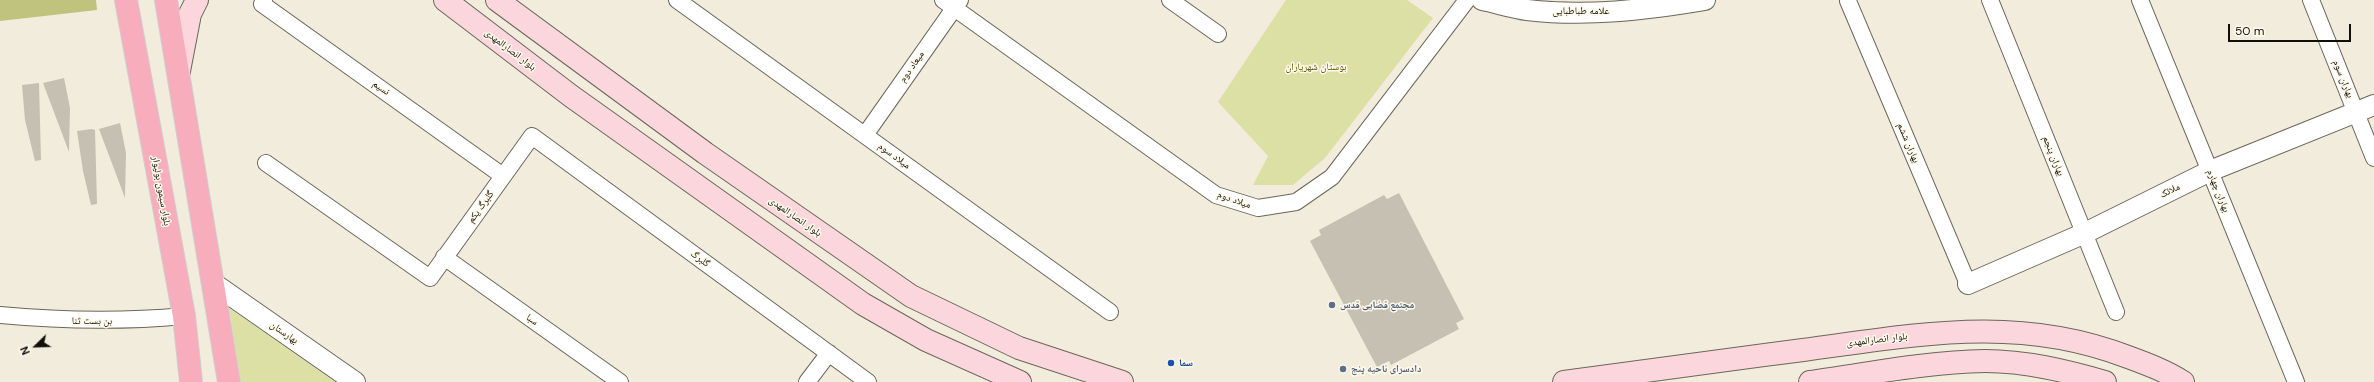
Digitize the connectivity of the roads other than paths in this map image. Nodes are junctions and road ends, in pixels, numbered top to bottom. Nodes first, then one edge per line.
1 (126, 0) edge
2 (166, 0) edge
3 (196, 0) edge
4 (264, 0) edge
5 (445, 0) edge
6 (497, 0) edge
7 (677, 0) edge
8 (1170, 0) edge
9 (1466, 0) edge
10 (1482, 0) edge
11 (1705, 0) edge
12 (1990, 0) edge
13 (2140, 0) edge
14 (2311, 0) edge
15 (1848, 1) dead end
16 (953, 3) edge
17 (1218, 34) dead end
18 (179, 71) junction
19 (2374, 105) edge
20 (2356, 112) junction
21 (865, 135) junction
22 (532, 136) joint
23 (2374, 158) edge
24 (266, 163) dead end
25 (2210, 171) junction
26 (503, 176) junction
27 (2085, 233) junction
28 (444, 258) junction
29 (213, 283) junction
30 (1968, 284) joint
31 (1110, 312) dead end
32 (2116, 312) dead end
33 (0, 315) edge
34 (184, 316) junction
35 (829, 353) junction
36 (191, 382) edge
37 (229, 382) edge
38 (355, 382) edge
39 (620, 382) edge
40 (807, 382) edge
41 (868, 382) edge
42 (1020, 382) edge
43 (1122, 382) edge
44 (1564, 382) edge
45 (1810, 382) edge
46 (2105, 382) edge
47 (2183, 382) edge
48 (2296, 382) edge

1 - 34 main road, بلوار سیمون بولیوار
2 - 18 main road
3 - 18 main road
4 - 26 street, نسیم
5 - 42 main road, بلوار انصارالمهدی
6 - 43 main road, بلوار انصارالمهدی
7 - 21 street, میلاد سوم
8 - 17 street
9 - 16 street, میلاد دوم
10 - 11 street, علامه طباطبایی
12 - 27 street, بهاران پنجم
13 - 25 street, بهاران چهارم
14 - 20 street, بهاران سوم
15 - 30 street, بهاران ششم
16 - 21 street, میعاد دوم
18 - 29 main road
19 - 20 street, ملائک
20 - 23 street, بهاران سوم
20 - 25 street, ملائک
21 - 31 street, میلاد سوم
22 - 26 street, گلبرگ یکم
22 - 35 street, گلبرگ
24 - 28 street, گلبرگ یکم
25 - 27 street, ملائک
25 - 48 street, بهاران چهارم
26 - 28 street, گلبرگ یکم
27 - 30 street, ملائک
27 - 32 street, بهاران پنجم
28 - 39 street, سبا
29 - 37 main road
29 - 38 street, بهارستان
33 - 34 street, بن بست ثنا
34 - 36 main road, بلوار سیمون بولیوار
35 - 40 street
35 - 41 street, گلبرگ
44 - 47 main road, بلوار انصارالمهدی
45 - 46 main road

